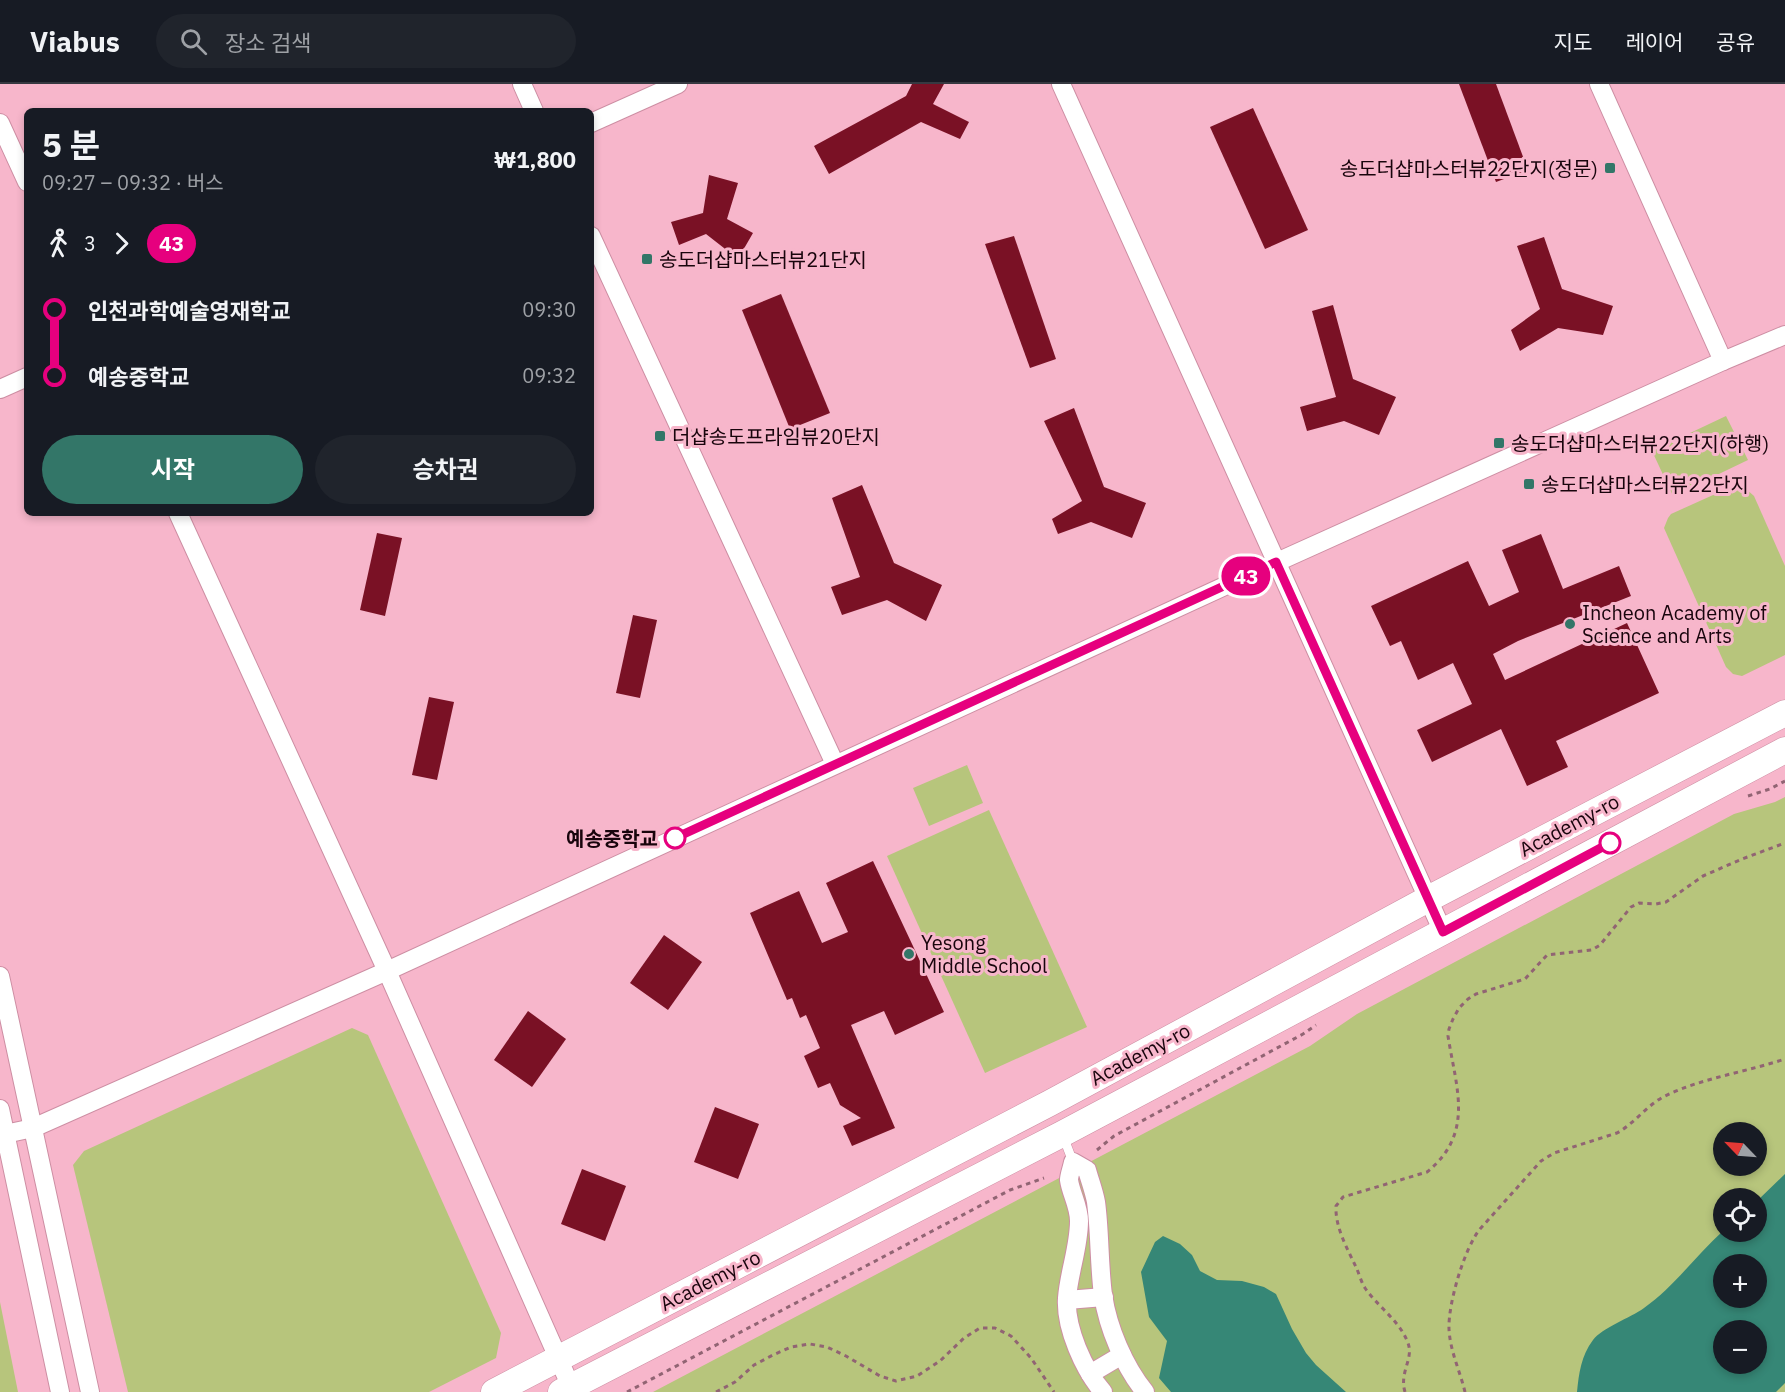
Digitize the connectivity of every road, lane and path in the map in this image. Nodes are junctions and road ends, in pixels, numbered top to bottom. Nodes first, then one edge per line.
1 (522, 84) edge
2 (678, 84) edge
3 (1061, 84) edge
4 (1599, 84) edge
5 (533, 108) edge
6 (594, 122) edge
7 (0, 123) edge
8 (24, 175) edge
9 (594, 242) edge
10 (1785, 335) edge
11 (1724, 361) junction
12 (24, 378) edge
13 (0, 389) edge
14 (179, 516) edge
15 (1276, 562) junction
16 (1785, 713) edge
17 (1785, 750) edge
18 (835, 764) junction
19 (1785, 843) edge
20 (1428, 899) junction
21 (1443, 932) junction
22 (387, 971) junction
23 (0, 976) edge
24 (1785, 1059) edge
25 (0, 1109) edge
26 (33, 1128) junction
27 (5, 1134) junction
28 (1062, 1134) junction
29 (1073, 1162) junction
30 (1044, 1178) dead end
31 (1104, 1297) junction
32 (1067, 1300) junction
33 (1122, 1355) junction
34 (558, 1358) junction
35 (1090, 1374) junction
36 (566, 1389) edge
37 (60, 1392) edge
38 (90, 1392) edge
39 (494, 1392) edge
40 (627, 1392) edge
41 (716, 1392) edge
42 (1054, 1392) edge
43 (1103, 1392) edge
44 (1145, 1392) edge
45 (1405, 1392) edge
46 (1465, 1392) edge

1 - 5 street
2 - 6 street
3 - 15 street
4 - 11 street
7 - 8 street
9 - 18 street
10 - 11 street
11 - 15 street
12 - 13 street
14 - 22 street
15 - 18 street
15 - 20 street
16 - 20 main road, Academy-ro
17 - 21 main road, Academy-ro
18 - 22 street
19 - 45 path
20 - 21 street
20 - 34 main road, Academy-ro
21 - 28 main road, Academy-ro
22 - 26 street
22 - 34 street
23 - 26 street
24 - 46 path
25 - 27 street
26 - 27 street
26 - 38 street
27 - 37 street
28 - 29 lane
28 - 36 main road, Academy-ro
29 - 31 street
29 - 32 street
30 - 40 path
31 - 32 street
31 - 33 street
32 - 35 street
33 - 35 street
33 - 44 street
34 - 36 street
34 - 39 main road, Academy-ro
35 - 43 street
41 - 42 path

